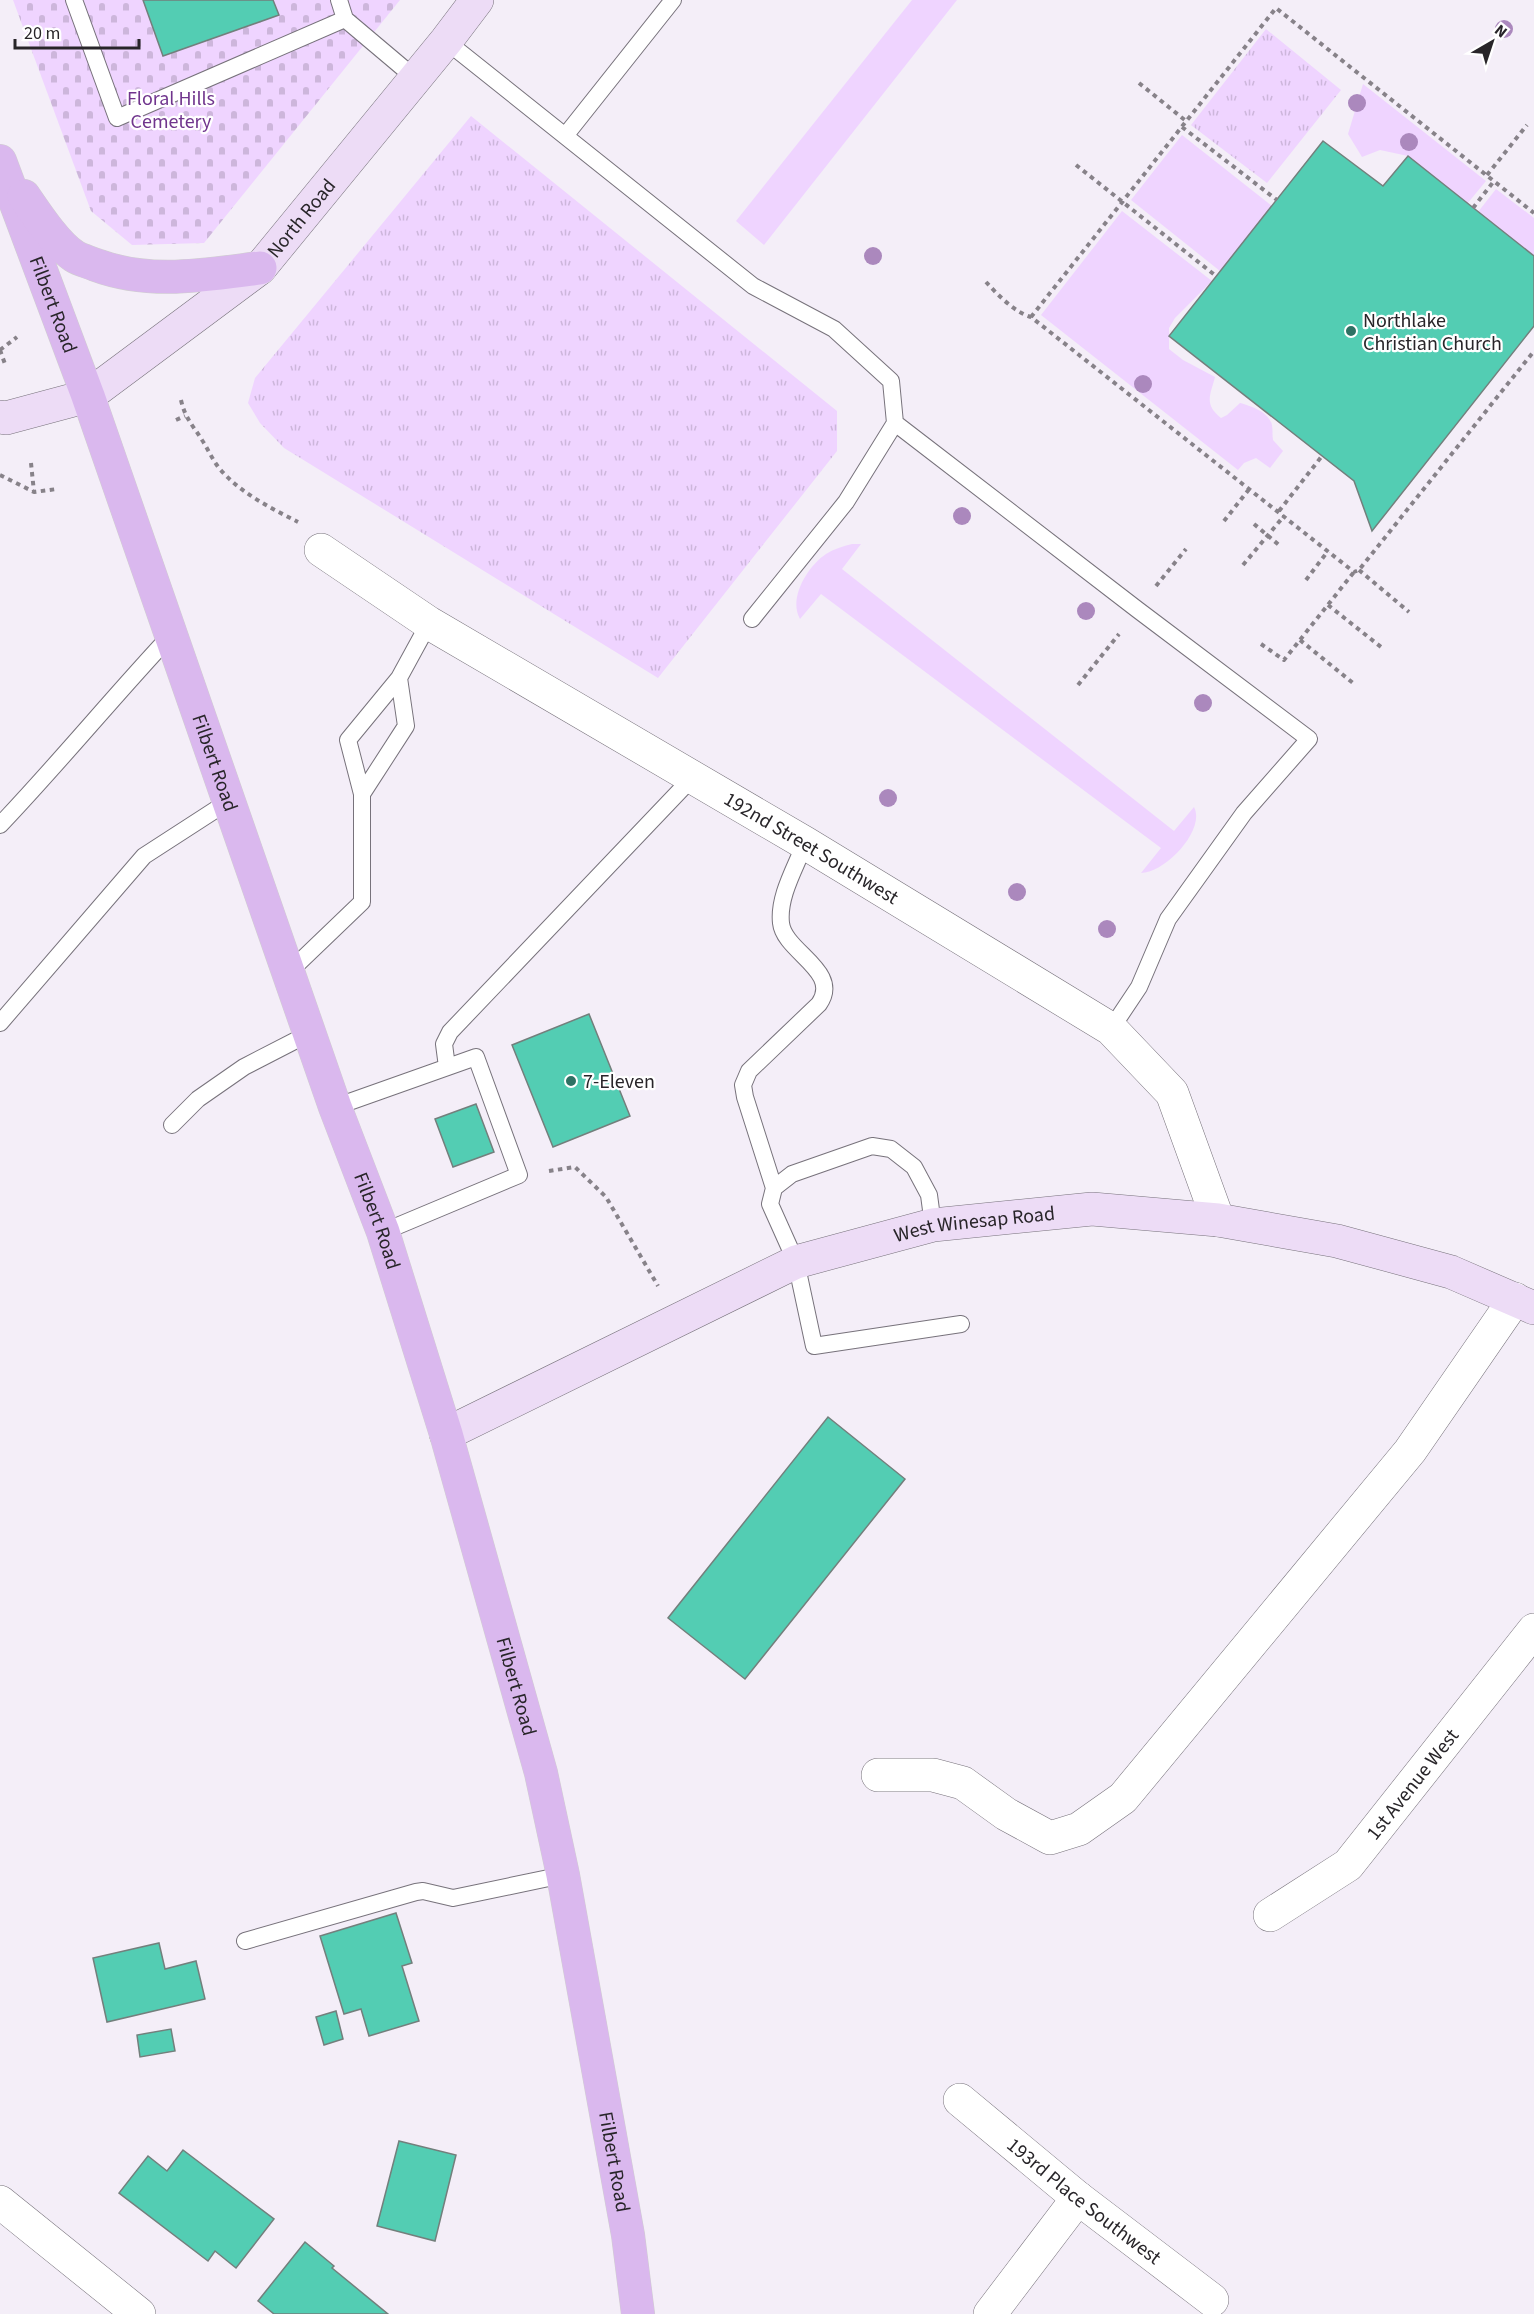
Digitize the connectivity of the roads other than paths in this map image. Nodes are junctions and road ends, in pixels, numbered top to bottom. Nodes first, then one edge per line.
1 (74, 0) edge
2 (339, 0) edge
3 (477, 0) edge
4 (673, 0) edge
5 (345, 19) junction
6 (446, 41) junction
7 (415, 78) junction
8 (565, 136) junction
9 (0, 161) edge
10 (260, 268) junction
11 (88, 396) junction
12 (0, 417) edge
13 (895, 423) junction
14 (321, 550) road end
15 (752, 619) dead end
16 (429, 622) junction
17 (171, 635) junction
18 (399, 678) junction
19 (693, 777) junction
20 (362, 794) junction
21 (229, 801) junction
22 (0, 825) edge
23 (805, 843) junction
24 (288, 973) junction
25 (0, 1023) edge
26 (1111, 1029) junction
27 (310, 1033) junction
28 (447, 1067) junction
29 (335, 1107) junction
30 (172, 1125) dead end
31 (774, 1188) junction
32 (1218, 1220) junction
33 (933, 1225) junction
34 (383, 1232) junction
35 (796, 1262) junction
36 (1525, 1303) edge
37 (961, 1324) dead end
38 (446, 1434) junction
39 (1534, 1629) edge
40 (878, 1775) dead end
41 (563, 1875) junction
42 (1270, 1915) dead end
43 (245, 1941) dead end
44 (960, 2100) dead end
45 (1078, 2198) junction
46 (0, 2202) edge
47 (1212, 2300) dead end
48 (138, 2314) edge
49 (638, 2314) edge
50 (990, 2314) edge

1 - 5 lane
2 - 5 lane
3 - 6 street, North Road
4 - 8 lane
5 - 7 lane
6 - 7 street, North Road
6 - 8 lane
7 - 10 street, North Road
8 - 13 lane
9 - 10 main road
9 - 11 main road, Filbert Road
10 - 11 street, North Road
11 - 12 street
11 - 17 main road, Filbert Road
13 - 15 lane
13 - 26 lane
14 - 16 street, 192nd Street Southwest
16 - 18 lane
16 - 19 street, 192nd Street Southwest
17 - 21 main road, Filbert Road
17 - 22 lane
18 - 20 lane
18 - 20 lane
19 - 23 street, 192nd Street Southwest
19 - 28 lane
20 - 24 lane
21 - 24 main road, Filbert Road
21 - 25 lane
23 - 26 street, 192nd Street Southwest
23 - 31 lane
24 - 27 main road, Filbert Road
26 - 32 street, 192nd Street Southwest
27 - 29 main road, Filbert Road
27 - 30 lane
28 - 29 lane
28 - 34 lane
29 - 34 main road, Filbert Road
31 - 33 lane
31 - 35 lane
32 - 33 street, West Winesap Road
32 - 36 street, West Winesap Road
33 - 35 street, West Winesap Road
34 - 38 main road, Filbert Road
35 - 37 lane
35 - 38 street, West Winesap Road
36 - 40 street
38 - 41 main road, Filbert Road
39 - 42 street, 1st Avenue West
41 - 43 lane
41 - 49 main road, Filbert Road
44 - 45 street, 193rd Place Southwest
45 - 47 street, 193rd Place Southwest
45 - 50 street
46 - 48 street

